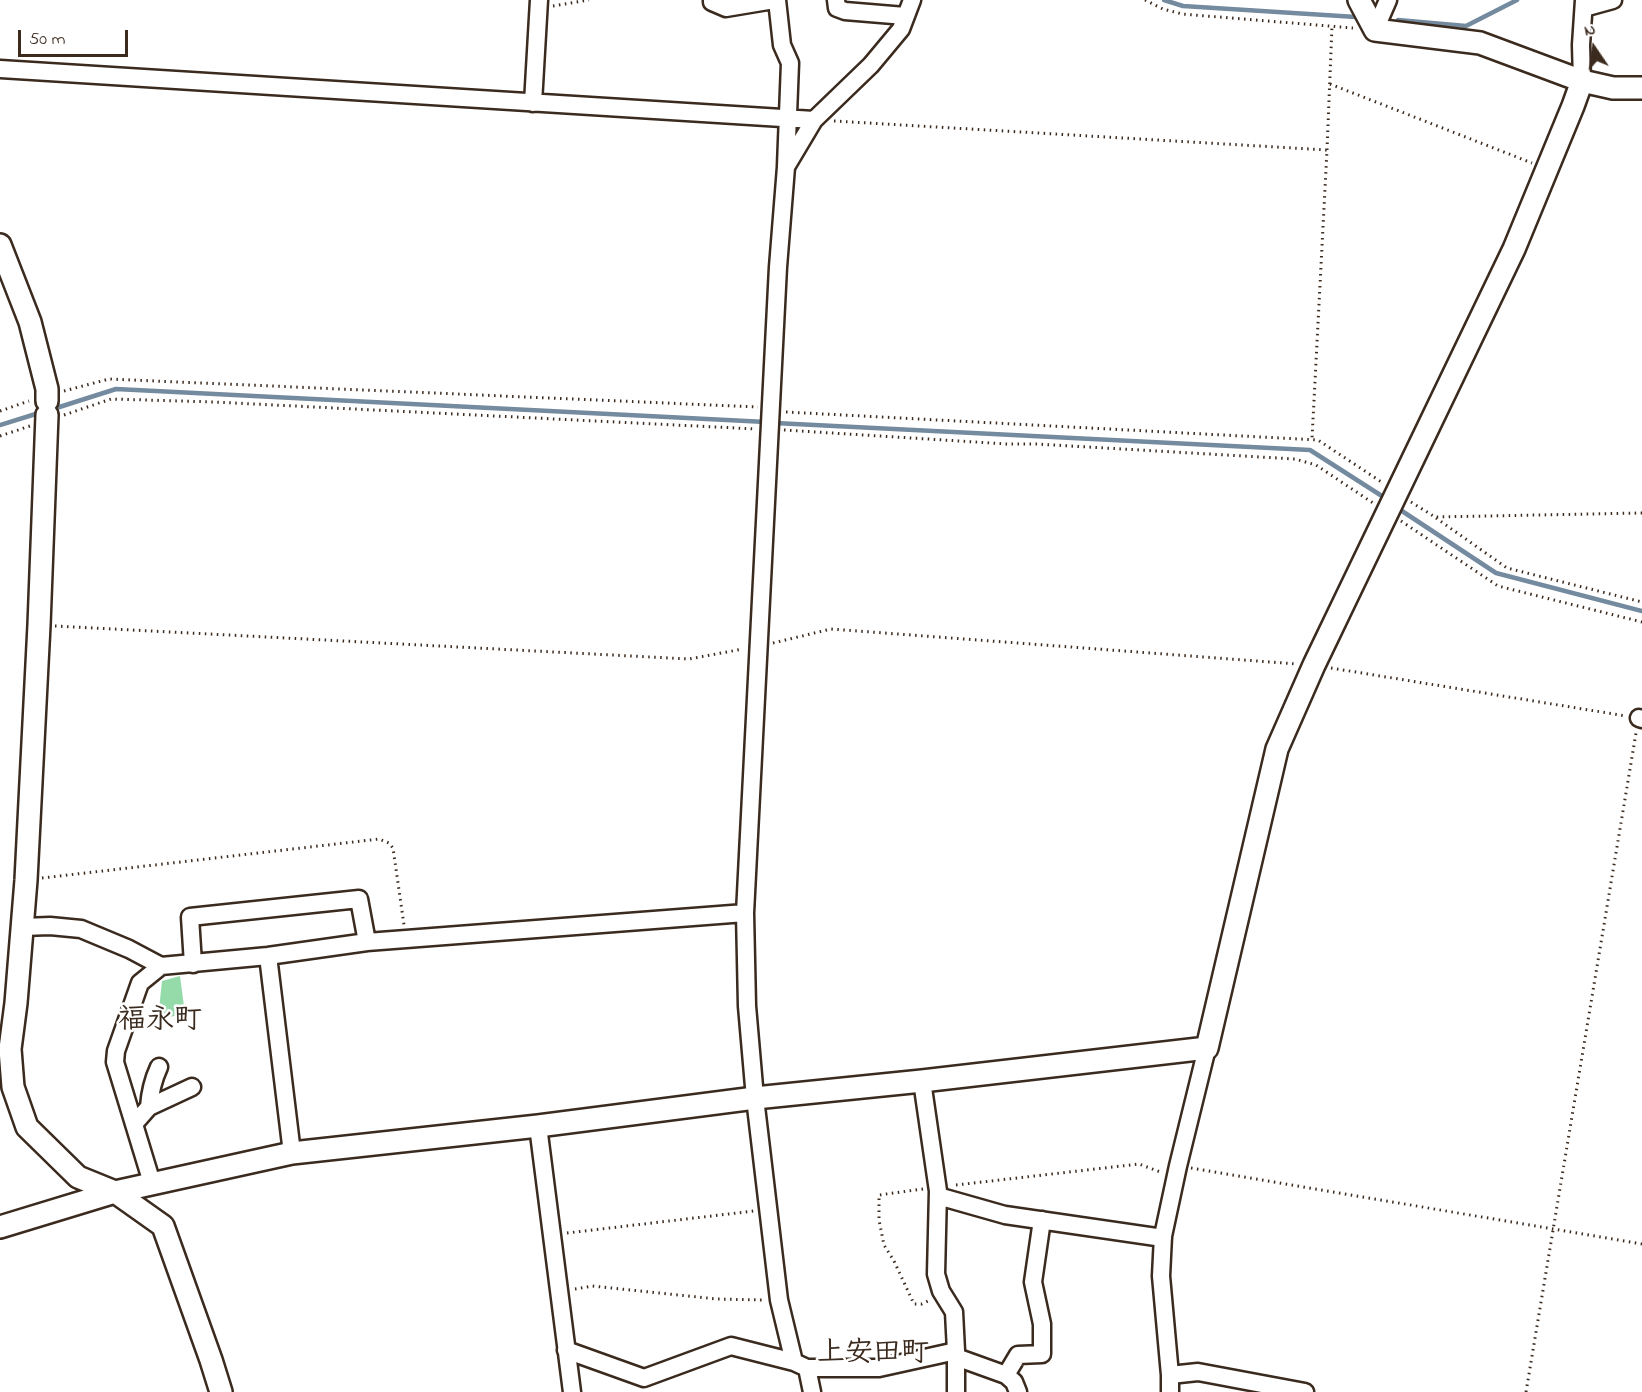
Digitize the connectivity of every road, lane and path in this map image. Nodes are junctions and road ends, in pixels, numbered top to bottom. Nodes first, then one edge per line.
1 (589, 0) edge
2 (712, 0) edge
3 (776, 0) edge
4 (836, 0) edge
5 (912, 0) edge
6 (1146, 0) edge
7 (1359, 0) edge
8 (1388, 0) edge
9 (1613, 0) edge
10 (539, 4) edge
11 (1584, 4) edge
12 (905, 16) junction
13 (1332, 26) junction
14 (1375, 30) junction
15 (0, 69) edge
16 (1581, 81) junction
17 (1330, 84) junction
18 (1642, 88) edge
19 (533, 103) junction
20 (787, 118) junction
21 (814, 120) junction
22 (1327, 150) junction
23 (786, 167) junction
24 (1547, 170) junction
25 (2, 254) edge
26 (47, 408) junction
27 (771, 410) junction
28 (0, 411) edge
29 (769, 429) junction
30 (0, 436) edge
31 (1312, 439) junction
32 (1397, 493) junction
33 (1388, 512) junction
34 (1642, 513) edge
35 (1435, 517) junction
36 (1642, 602) edge
37 (1642, 622) edge
38 (39, 625) junction
39 (760, 646) junction
40 (1314, 665) junction
41 (1640, 719) edge
42 (26, 880) junction
43 (745, 913) junction
44 (23, 927) junction
45 (406, 939) junction
46 (367, 942) junction
47 (268, 956) junction
48 (193, 964) junction
49 (161, 966) junction
50 (8, 1002) edge
51 (1207, 1048) junction
52 (159, 1067) dead end
53 (922, 1081) junction
54 (192, 1087) dead end
55 (755, 1098) junction
56 (149, 1107) junction
57 (134, 1124) junction
58 (538, 1126) junction
59 (292, 1153) junction
60 (1177, 1172) junction
61 (152, 1184) junction
62 (938, 1191) junction
63 (115, 1192) junction
64 (768, 1210) junction
65 (1042, 1220) junction
66 (0, 1227) edge
67 (1553, 1228) junction
68 (552, 1234) junction
69 (1163, 1238) junction
70 (1642, 1244) edge
71 (559, 1292) junction
72 (779, 1300) junction
73 (914, 1304) dead end
74 (566, 1350) junction
75 (956, 1354) junction
76 (800, 1365) junction
77 (1006, 1375) junction
78 (1170, 1375) junction
79 (644, 1385) edge
80 (221, 1392) edge
81 (572, 1392) edge
82 (812, 1392) edge
83 (956, 1392) edge
84 (1017, 1392) edge
85 (1170, 1392) edge
86 (1305, 1392) edge
87 (1526, 1392) edge

1 - 10 path
2 - 3 street
3 - 20 street
4 - 12 street
5 - 12 street
6 - 13 path
7 - 14 street
8 - 14 street
9 - 11 street
10 - 19 street
11 - 16 street
12 - 21 street
13 - 14 path
13 - 17 path
14 - 16 street
15 - 19 street
16 - 18 street
16 - 24 street
17 - 22 path
17 - 24 path
19 - 20 street
20 - 21 street
20 - 23 street
21 - 22 path
21 - 23 street
22 - 31 path
23 - 27 street
24 - 32 street
25 - 26 street
26 - 27 path
26 - 28 path
26 - 29 path
26 - 30 path
26 - 38 street
27 - 29 street
27 - 31 path
29 - 33 path
29 - 39 street
31 - 32 path
32 - 33 street
32 - 35 path
33 - 37 path
33 - 40 street
34 - 35 path
35 - 36 path
38 - 39 path
38 - 42 street
39 - 40 path
39 - 43 street
40 - 41 path
40 - 51 street
41 - 67 path
42 - 44 street
42 - 45 path
43 - 45 street
43 - 55 street
44 - 49 street
44 - 50 street
45 - 46 street
46 - 47 street
46 - 48 street
47 - 48 street
47 - 59 street
48 - 49 street
49 - 57 street
50 - 63 street
51 - 53 street
51 - 60 street
52 - 56 street
53 - 55 street
53 - 62 street
54 - 56 street
55 - 58 street
55 - 64 street
56 - 57 street
57 - 61 street
58 - 59 street
58 - 68 street
59 - 61 street
60 - 62 path
60 - 67 path
60 - 69 street
61 - 63 street
62 - 65 street
62 - 73 path
62 - 75 street
63 - 66 street
63 - 80 street
64 - 68 path
64 - 72 street
65 - 69 street
65 - 77 street
67 - 70 path
67 - 87 path
68 - 71 street
69 - 78 street
71 - 72 path
71 - 74 street
72 - 76 street
74 - 79 street
74 - 81 street
75 - 76 street
75 - 77 street
75 - 83 street
76 - 79 street
76 - 82 street
77 - 84 street
78 - 85 street
78 - 86 street

